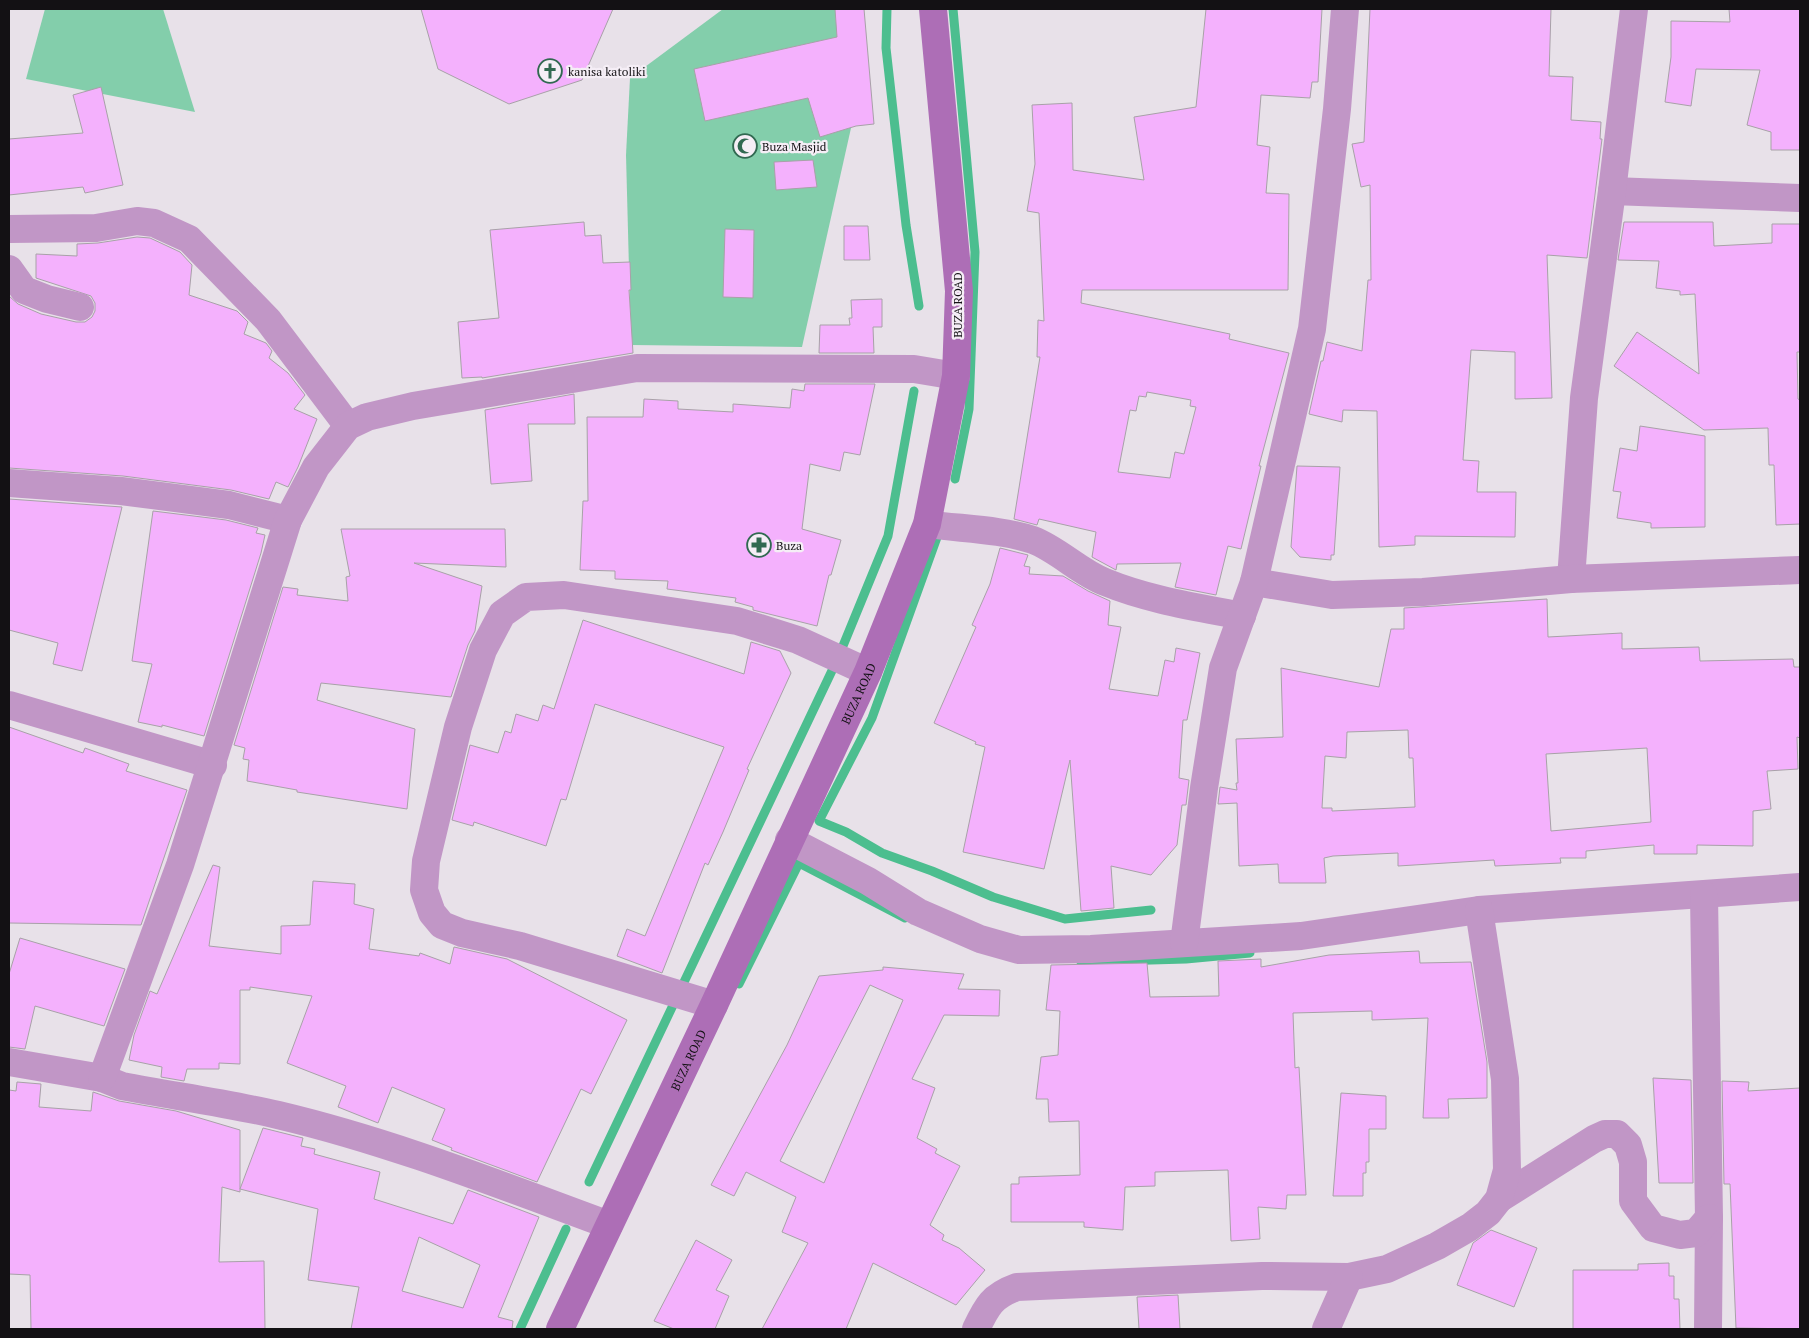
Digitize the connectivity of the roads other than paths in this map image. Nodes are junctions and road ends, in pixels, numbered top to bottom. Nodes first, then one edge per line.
1 (933, 9) edge
2 (1345, 9) edge
3 (1634, 9) edge
4 (1612, 191) junction
5 (1800, 198) edge
6 (9, 229) edge
7 (9, 269) edge
8 (80, 307) dead end
9 (956, 376) junction
10 (348, 426) junction
11 (9, 483) edge
12 (288, 520) junction
13 (927, 524) junction
14 (1800, 570) edge
15 (1571, 579) junction
16 (1254, 582) junction
17 (1242, 616) junction
18 (868, 672) junction
19 (9, 705) edge
20 (213, 765) junction
21 (789, 840) junction
22 (1800, 887) edge
23 (1704, 895) junction
24 (1479, 910) junction
25 (1184, 943) junction
26 (714, 1005) junction
27 (9, 1062) edge
28 (102, 1078) junction
29 (1499, 1199) junction
30 (1709, 1218) junction
31 (609, 1225) junction
32 (1349, 1277) junction
33 (560, 1329) edge
34 (976, 1329) edge
35 (1326, 1329) edge
36 (1708, 1329) edge

1 - 9 main road, BUZA ROAD
2 - 16 street
3 - 4 street
4 - 5 street
4 - 15 street
6 - 10 street
7 - 8 street
9 - 10 street
9 - 13 main road, BUZA ROAD
10 - 12 street
11 - 12 street
12 - 20 street
13 - 17 street
13 - 18 main road, BUZA ROAD
14 - 15 street
15 - 16 street
16 - 17 street
17 - 25 street
18 - 21 main road, BUZA ROAD
18 - 26 street
19 - 20 street
20 - 28 street
21 - 25 street
21 - 26 main road, BUZA ROAD
22 - 23 street
23 - 24 street
23 - 30 street
24 - 25 street
24 - 29 street
26 - 31 main road, BUZA ROAD
27 - 28 street
28 - 31 street
29 - 30 street
29 - 32 street
30 - 36 street
31 - 33 main road, BUZA ROAD
32 - 34 street
32 - 35 street

